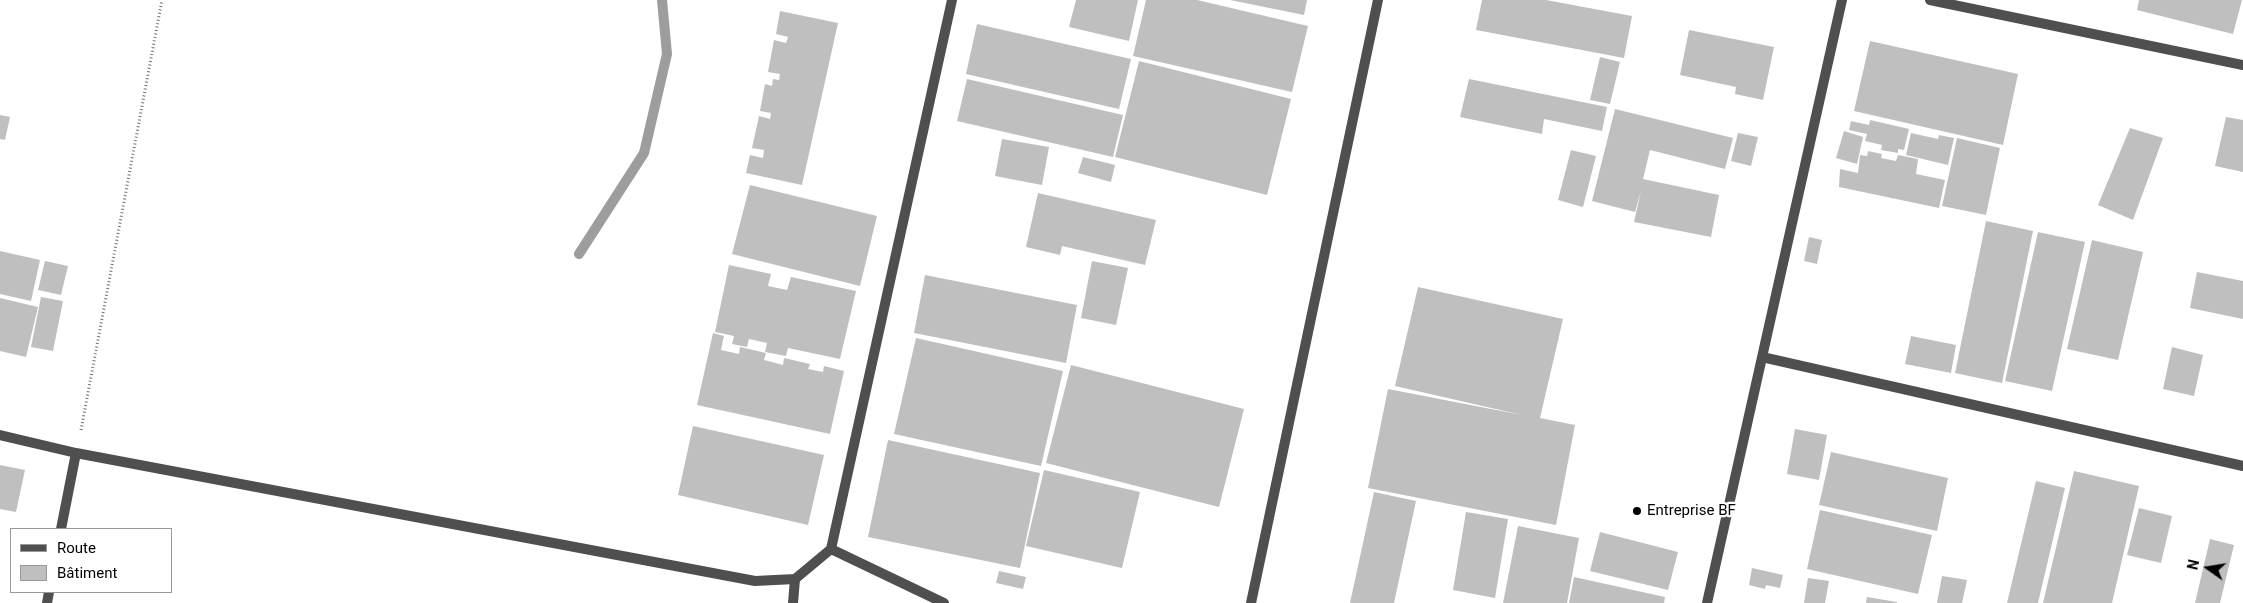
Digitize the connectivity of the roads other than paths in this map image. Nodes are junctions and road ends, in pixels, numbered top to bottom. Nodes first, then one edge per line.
1 (952, 0) edge
2 (1378, 0) edge
3 (1842, 0) edge
4 (1930, 0) edge
5 (2243, 65) edge
6 (1762, 357) junction
7 (0, 435) edge
8 (76, 453) junction
9 (2243, 466) edge
10 (61, 528) edge
11 (831, 549) junction
12 (795, 578) junction
13 (793, 603) edge
14 (944, 603) edge
15 (1251, 603) edge
16 (1707, 603) edge

1 - 11 street
2 - 15 street
3 - 6 street
4 - 5 street
6 - 9 street
6 - 16 street
7 - 8 street
8 - 10 street
8 - 12 street
11 - 12 street
11 - 14 street
12 - 13 street

